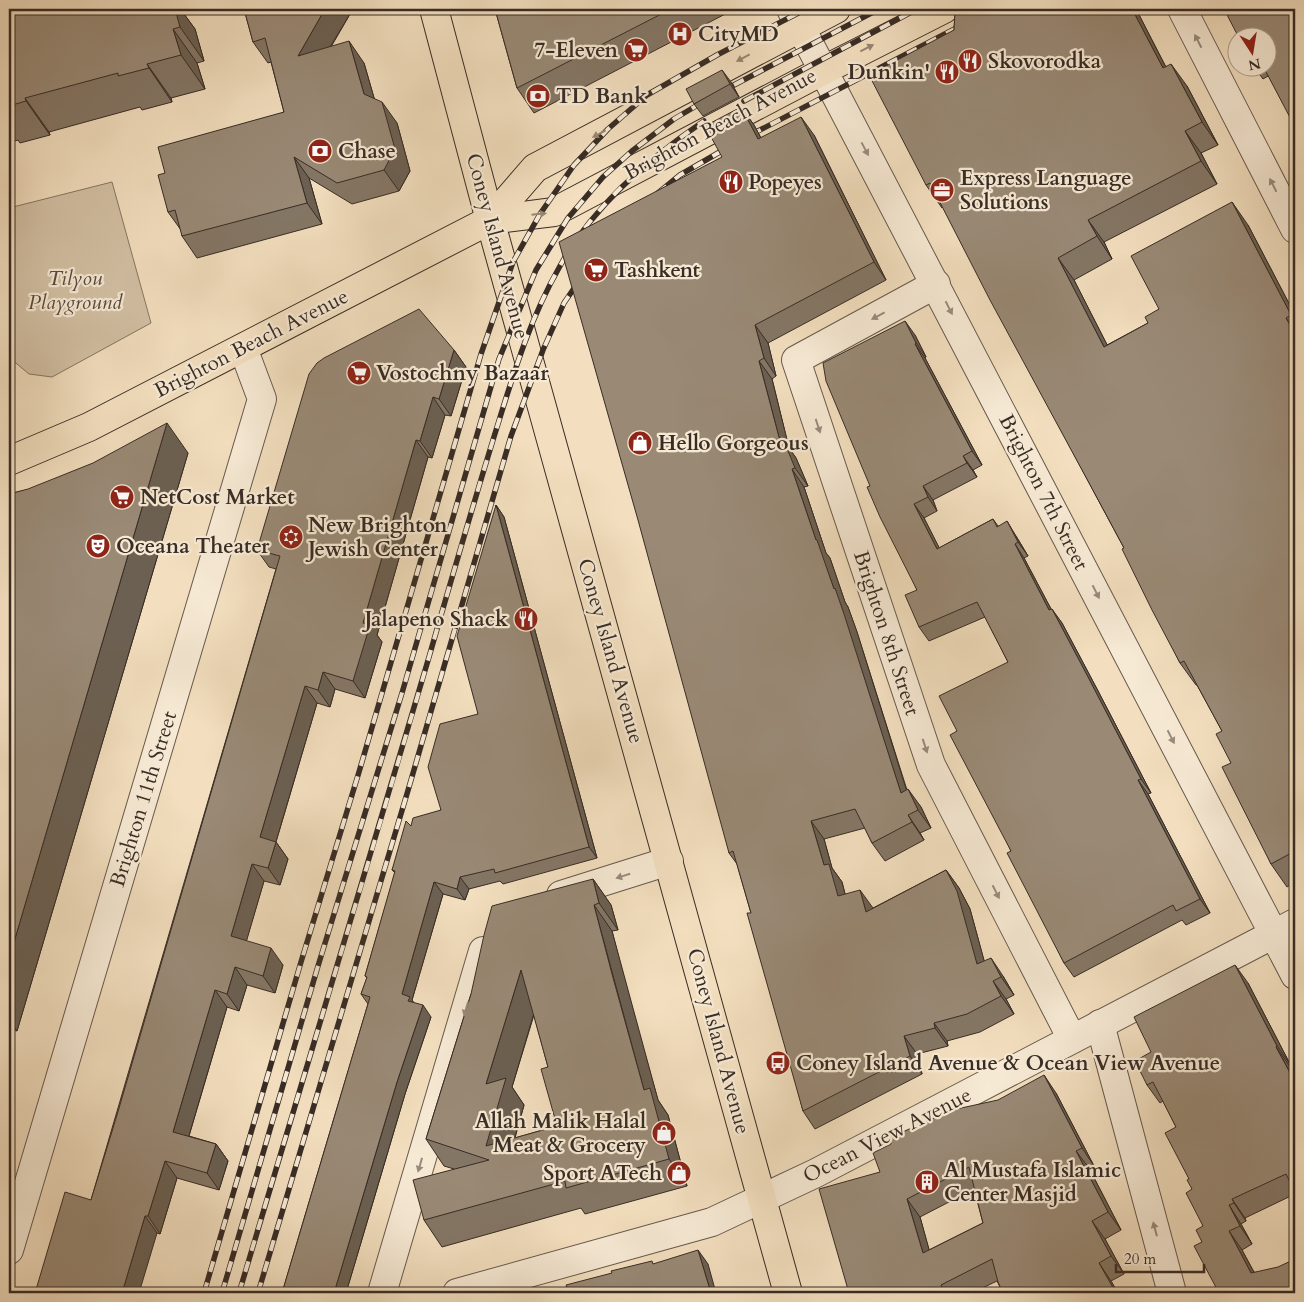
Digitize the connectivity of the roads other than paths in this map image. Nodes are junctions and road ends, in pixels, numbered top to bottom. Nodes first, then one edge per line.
1 (434, 9) edge
2 (836, 9) edge
3 (944, 9) edge
4 (1182, 9) edge
5 (796, 18) edge
6 (824, 70) junction
7 (490, 220) junction
8 (1295, 229) edge
9 (936, 284) junction
10 (243, 348) junction
11 (9, 461) edge
12 (669, 861) junction
13 (540, 901) edge
14 (491, 925) edge
15 (1284, 928) edge
16 (1295, 975) edge
17 (1100, 1024) junction
18 (1072, 1039) junction
19 (762, 1198) junction
20 (9, 1250) edge
21 (382, 1293) edge
22 (457, 1293) edge
23 (788, 1293) edge
24 (1172, 1293) edge

1 - 7 main road, Coney Island Avenue
2 - 5 main road, Brighton Beach Avenue
6 -> 3 main road, Brighton Beach Avenue
8 -> 4 street
5 - 6 street, Brighton 7th Street
5 -> 7 main road, Brighton Beach Avenue
7 -> 6 main road, Brighton Beach Avenue
6 -> 9 street, Brighton 7th Street
7 - 10 main road, Brighton Beach Avenue
7 - 12 main road, Coney Island Avenue
9 -> 15 street, Brighton 7th Street
9 -> 18 street, Brighton 8th Street
10 - 11 main road, Brighton Beach Avenue
10 - 20 street, Brighton 11th Street
12 -> 13 street
12 - 19 main road, Coney Island Avenue
14 -> 21 street
15 - 16 street, Brighton 7th Street
15 - 17 street, Ocean View Avenue
17 - 18 street, Ocean View Avenue
24 -> 17 street
18 - 19 street, Ocean View Avenue
19 - 22 street, Ocean View Avenue
19 - 23 main road, Coney Island Avenue

